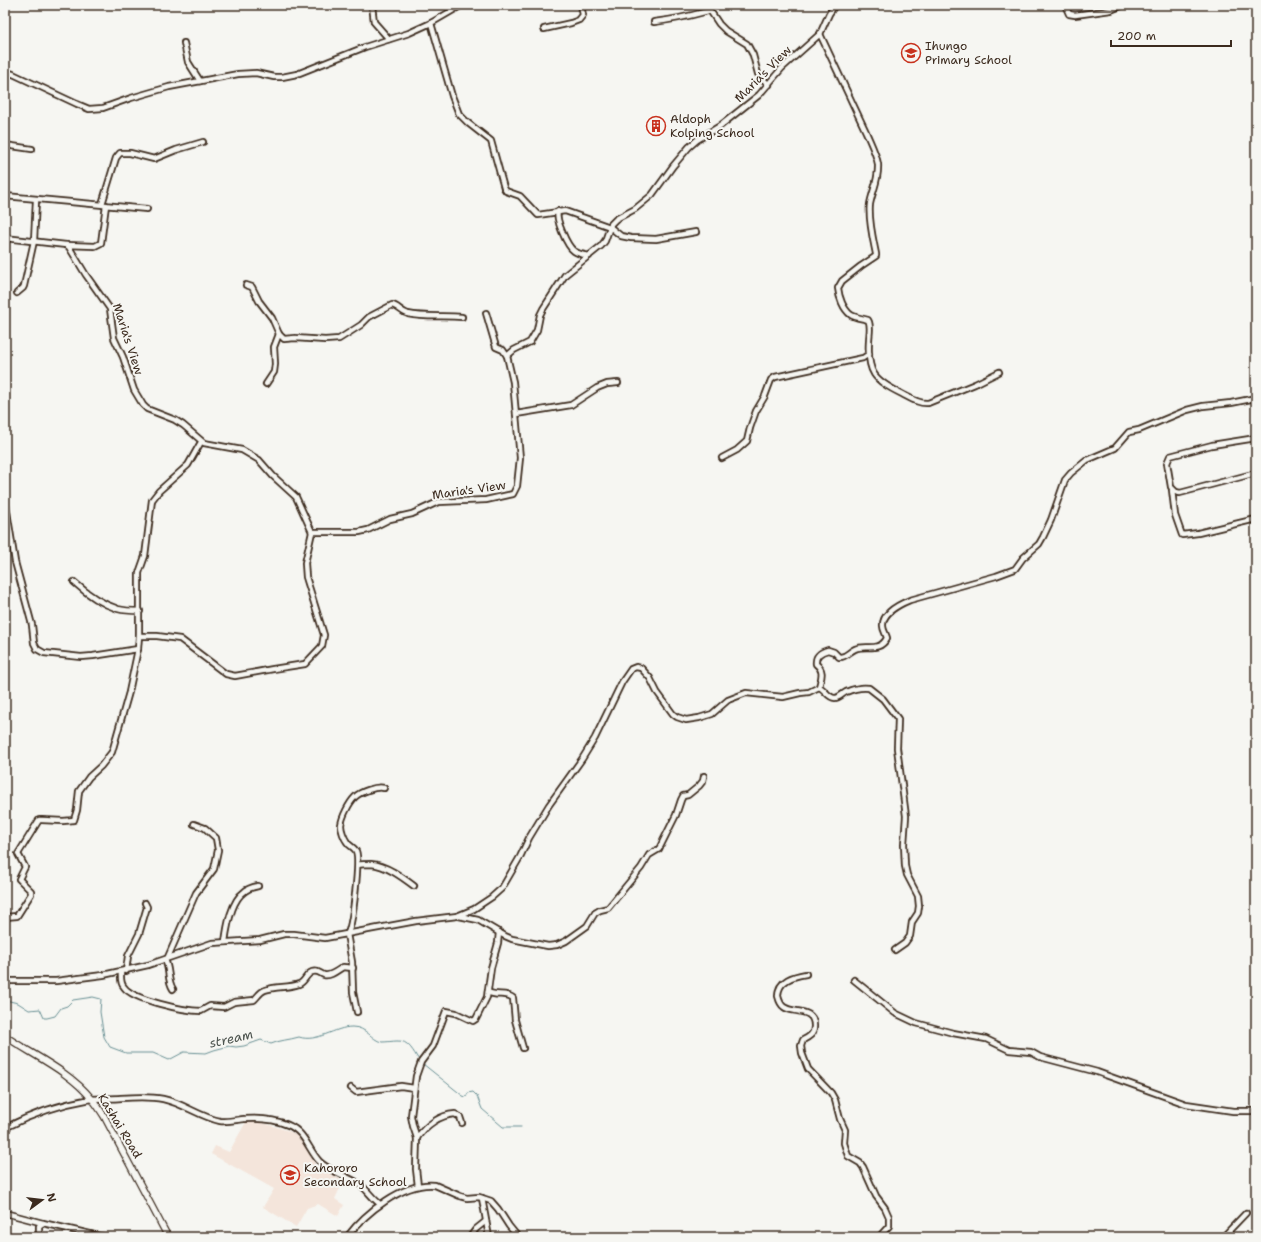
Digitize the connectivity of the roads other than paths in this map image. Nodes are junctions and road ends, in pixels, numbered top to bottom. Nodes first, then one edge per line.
1 (372, 5) edge
2 (462, 5) edge
3 (581, 5) edge
4 (835, 5) edge
5 (1065, 5) edge
6 (1123, 5) edge
7 (710, 7) edge
8 (654, 22) dead end
9 (431, 23) junction
10 (544, 29) dead end
11 (820, 34) junction
12 (389, 39) junction
13 (184, 43) dead end
14 (5, 72) edge
15 (200, 81) junction
16 (768, 85) junction
17 (203, 142) dead end
18 (5, 145) edge
19 (32, 148) dead end
20 (5, 196) edge
21 (36, 200) junction
22 (104, 205) junction
23 (147, 209) dead end
24 (558, 211) junction
25 (610, 227) junction
26 (696, 232) dead end
27 (5, 238) edge
28 (34, 240) junction
29 (66, 245) junction
30 (589, 256) junction
31 (246, 285) dead end
32 (16, 292) dead end
33 (486, 313) dead end
34 (462, 317) dead end
35 (279, 334) junction
36 (869, 354) junction
37 (507, 356) junction
38 (999, 372) dead end
39 (618, 383) dead end
40 (266, 384) dead end
41 (1256, 398) edge
42 (516, 414) junction
43 (1256, 438) edge
44 (201, 442) junction
45 (722, 458) dead end
46 (1256, 473) edge
47 (1172, 490) junction
48 (5, 499) edge
49 (1256, 519) edge
50 (312, 532) junction
51 (74, 582) dead end
52 (140, 611) junction
53 (139, 636) junction
54 (138, 649) junction
55 (818, 687) junction
56 (704, 776) dead end
57 (384, 788) dead end
58 (194, 824) dead end
59 (358, 865) junction
60 (258, 886) dead end
61 (414, 886) dead end
62 (145, 904) dead end
63 (457, 916) junction
64 (5, 917) edge
65 (499, 932) junction
66 (348, 934) junction
67 (225, 942) junction
68 (895, 950) dead end
69 (167, 958) junction
70 (353, 968) junction
71 (124, 971) junction
72 (806, 974) dead end
73 (854, 980) dead end
74 (5, 981) edge
75 (173, 989) dead end
76 (488, 992) junction
77 (357, 1012) dead end
78 (5, 1036) edge
79 (523, 1048) dead end
80 (351, 1088) dead end
81 (414, 1088) junction
82 (92, 1099) junction
83 (1256, 1111) edge
84 (462, 1123) dead end
85 (5, 1128) edge
86 (417, 1138) junction
87 (418, 1186) junction
88 (482, 1198) junction
89 (380, 1204) junction
90 (5, 1213) edge
91 (1246, 1213) dead end
92 (486, 1221) junction
93 (43, 1223) junction
94 (39, 1237) edge
95 (103, 1237) edge
96 (168, 1237) edge
97 (347, 1237) edge
98 (470, 1237) edge
99 (489, 1237) edge
100 (518, 1237) edge
101 (879, 1237) edge
102 (1223, 1237) edge

1 - 12 street
2 - 9 street
3 - 10 street
4 - 11 street, Maria's View
5 - 6 street
7 - 8 street
7 - 16 street
9 - 12 street
9 - 24 street
11 - 16 street, Maria's View
11 - 36 street
12 - 15 street
13 - 15 street
14 - 15 street
16 - 25 street, Maria's View
17 - 22 street
18 - 19 street
20 - 21 street
21 - 22 street
21 - 28 street
22 - 23 street
22 - 29 street
24 - 25 street
24 - 30 street
25 - 26 street
25 - 30 street, Maria's View
27 - 28 street
28 - 29 street
28 - 32 street
29 - 44 street, Maria's View
30 - 37 street, Maria's View
31 - 35 street
33 - 37 street
34 - 35 street
35 - 40 street
36 - 38 street
36 - 45 street
37 - 42 street, Maria's View
39 - 42 street
41 - 55 street
42 - 50 street, Maria's View
43 - 47 street
44 - 50 street
44 - 52 street
46 - 47 street
47 - 49 street
48 - 54 street
50 - 53 street
51 - 52 street
52 - 53 street
53 - 54 street
54 - 64 street
55 - 63 street
55 - 68 street
56 - 65 street
57 - 59 street
58 - 69 street
59 - 61 street
59 - 66 street
60 - 67 street
62 - 71 street
63 - 65 street
63 - 66 street
65 - 76 street
66 - 67 street
66 - 70 street
67 - 69 street
69 - 71 street
69 - 75 street
70 - 71 street
70 - 77 street
71 - 74 street
72 - 101 street
73 - 83 street
76 - 79 street
76 - 81 street
78 - 82 street, Kashai Road
80 - 81 street
81 - 86 street
82 - 85 street
82 - 89 street
82 - 96 street, Kashai Road
84 - 86 street
86 - 87 street
87 - 88 street
87 - 89 street
88 - 92 street
88 - 100 street
89 - 97 street
90 - 93 street
91 - 102 street
92 - 98 street
92 - 99 street
93 - 94 street
93 - 95 street

